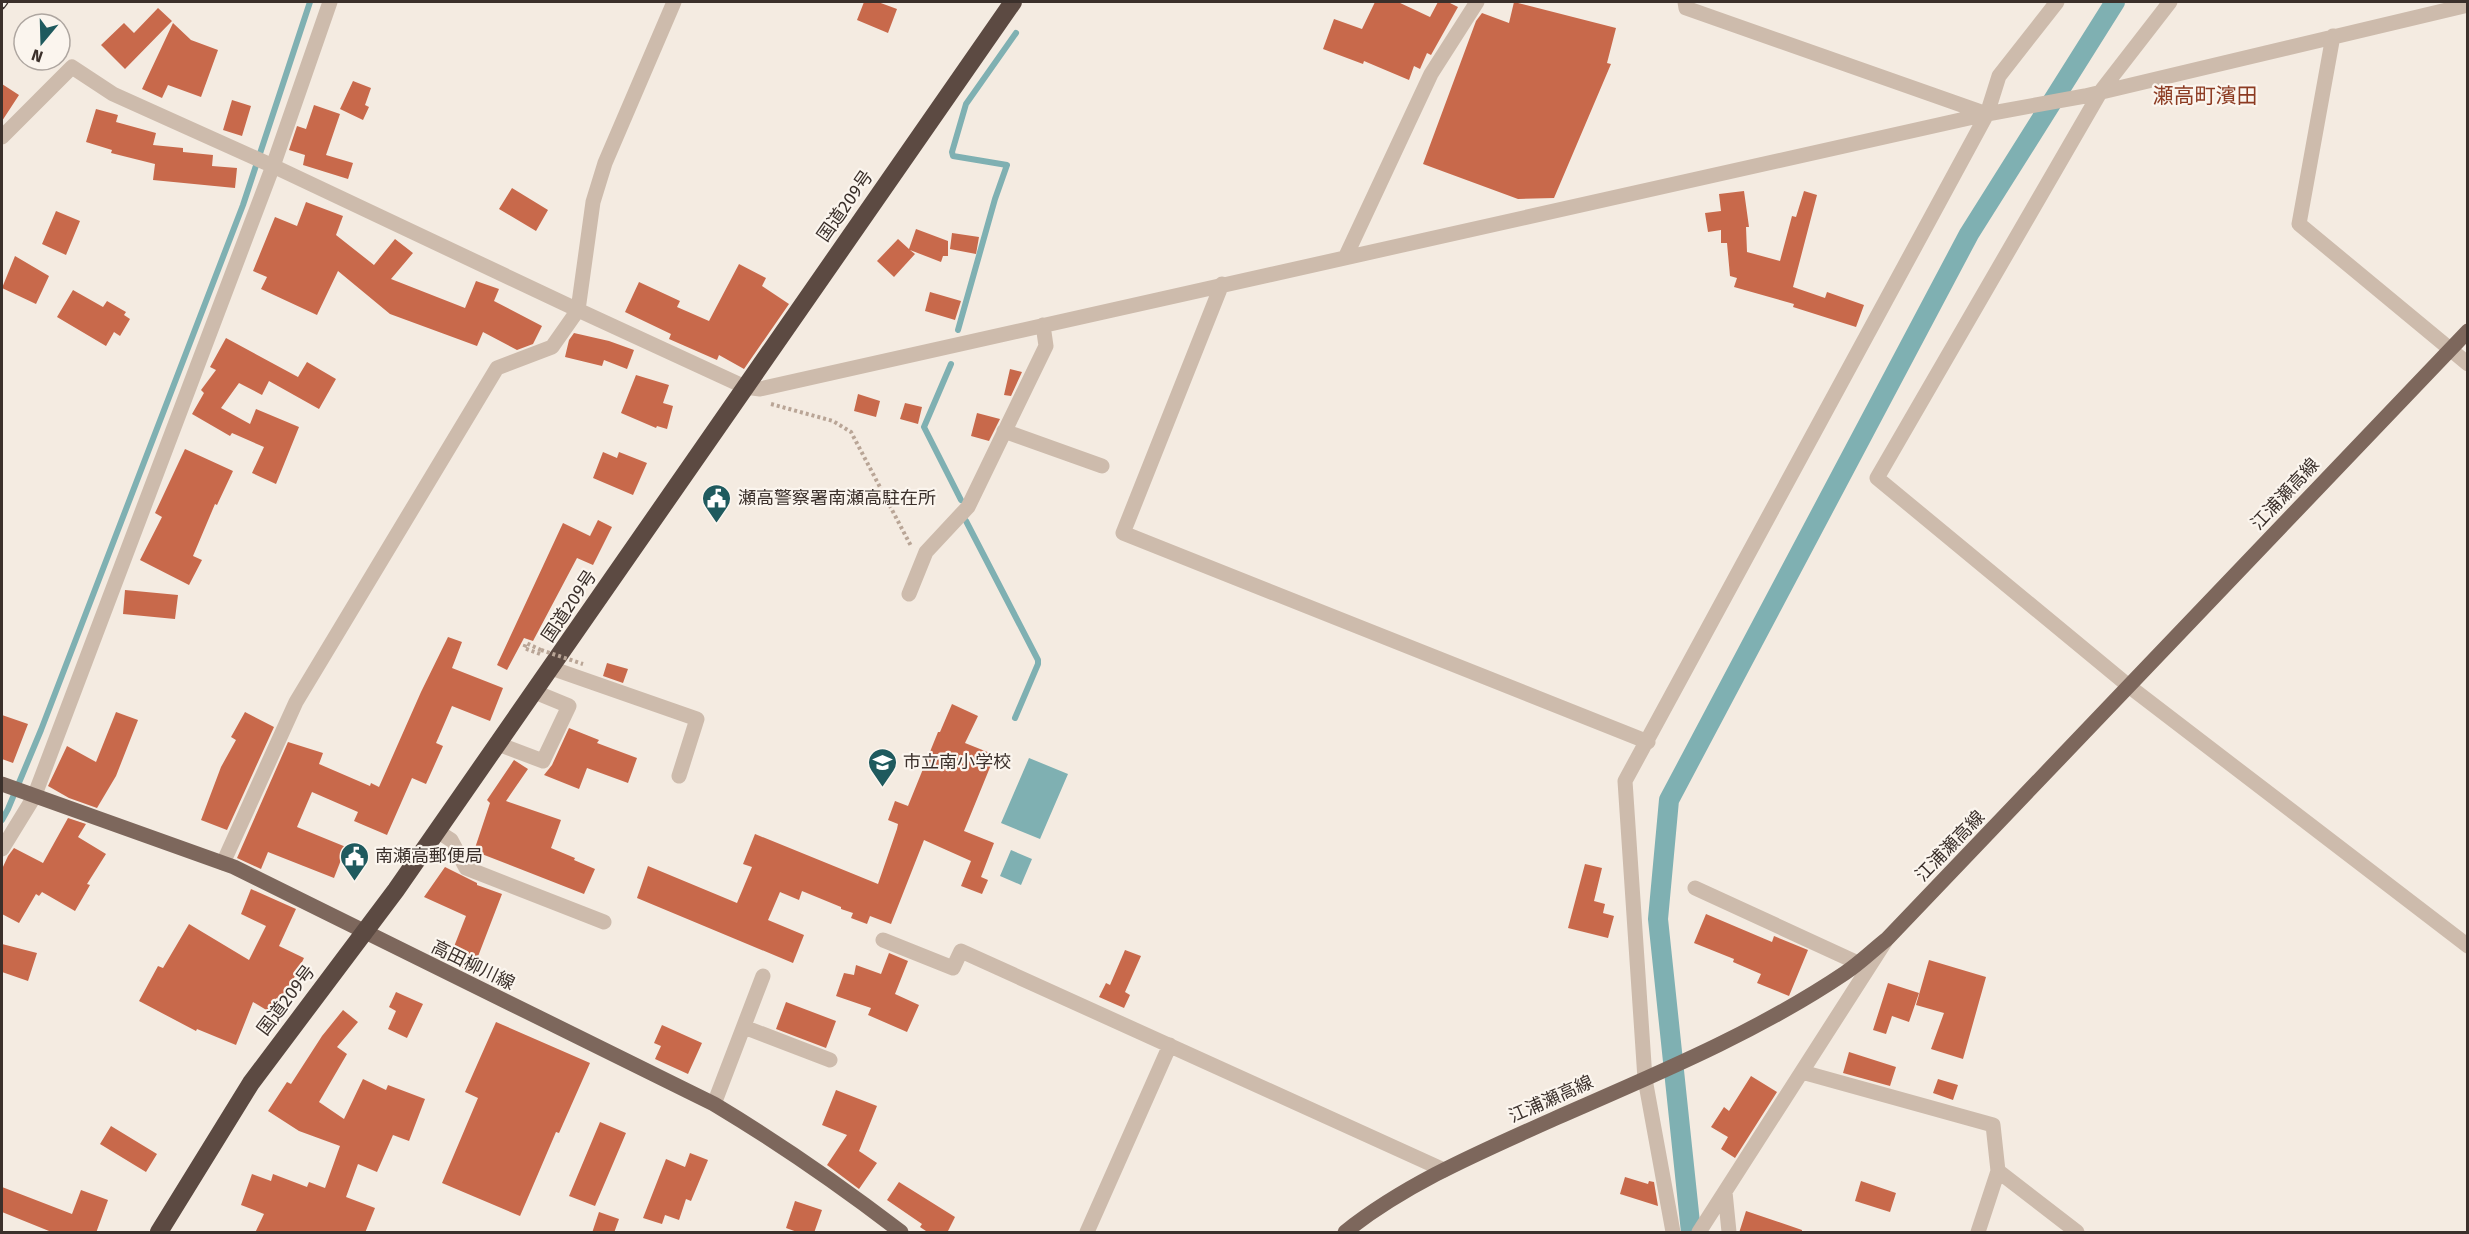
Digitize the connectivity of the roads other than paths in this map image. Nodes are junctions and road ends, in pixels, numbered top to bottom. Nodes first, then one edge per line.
1 (330, 2) edge
2 (674, 2) edge
3 (1013, 2) edge
4 (1476, 2) edge
5 (1685, 2) edge
6 (2057, 2) edge
7 (2170, 2) edge
8 (2468, 5) edge
9 (2333, 36) junction
10 (2101, 91) junction
11 (1987, 114) junction
12 (2, 136) edge
13 (269, 164) junction
14 (1345, 258) junction
15 (1222, 284) junction
16 (578, 310) junction
17 (1043, 325) junction
18 (2468, 331) edge
19 (2449, 350) junction
20 (2468, 364) edge
21 (745, 387) junction
22 (1004, 431) junction
23 (1102, 466) dead end
24 (909, 594) dead end
25 (544, 657) junction
26 (2130, 687) junction
27 (535, 692) junction
28 (1648, 742) junction
29 (498, 744) junction
30 (679, 776) dead end
31 (4, 785) edge
32 (29, 795) junction
33 (437, 831) junction
34 (2, 849) edge
35 (223, 863) junction
36 (1695, 888) dead end
37 (604, 922) dead end
38 (364, 931) junction
39 (1887, 939) junction
40 (883, 940) dead end
41 (2468, 946) edge
42 (1858, 963) junction
43 (763, 976) dead end
44 (744, 1027) junction
45 (1170, 1045) junction
46 (830, 1060) dead end
47 (1802, 1072) junction
48 (1652, 1076) junction
49 (714, 1104) junction
50 (1444, 1170) junction
51 (1998, 1171) junction
52 (1725, 1192) junction
53 (159, 1233) edge
54 (901, 1233) edge
55 (1087, 1233) edge
56 (1345, 1233) edge
57 (1673, 1233) edge
58 (1699, 1233) edge
59 (1729, 1233) edge
60 (1978, 1233) edge
61 (2077, 1233) edge

1 - 13 street
2 - 16 street
3 - 21 highway, 国道209号
4 - 14 street
5 - 11 street
6 - 11 street
7 - 10 street
8 - 9 street
9 - 10 street
9 - 19 street
10 - 11 street
10 - 26 street
11 - 14 street
11 - 28 street
12 - 13 street
13 - 16 street
13 - 32 street
14 - 15 street
15 - 17 street
15 - 28 street
16 - 21 street
16 - 35 street
17 - 21 street
17 - 22 street
18 - 19 main road, 江浦瀬高線
19 - 20 street
19 - 26 main road, 江浦瀬高線
21 - 25 highway, 国道209号
22 - 23 street
22 - 24 street
25 - 27 highway, 国道209号
25 - 30 street
26 - 39 main road, 江浦瀬高線
26 - 41 street
27 - 29 highway, 国道209号
27 - 29 street
28 - 48 street
29 - 33 highway, 国道209号
31 - 32 main road, 高田柳川線
32 - 34 street
32 - 35 main road, 高田柳川線
33 - 37 street
33 - 38 highway, 国道209号
35 - 38 main road, 高田柳川線
36 - 42 street
38 - 49 main road, 高田柳川線
38 - 53 highway, 国道209号
39 - 42 main road, 江浦瀬高線
39 - 47 street
40 - 45 street
42 - 48 main road, 江浦瀬高線
43 - 44 street
44 - 46 street
44 - 49 street
45 - 50 street
45 - 55 street
47 - 51 street
47 - 52 street
48 - 50 main road, 江浦瀬高線
48 - 57 street
49 - 54 main road, 高田柳川線
50 - 56 main road, 江浦瀬高線
51 - 60 street
51 - 61 street
52 - 58 street
52 - 59 street

